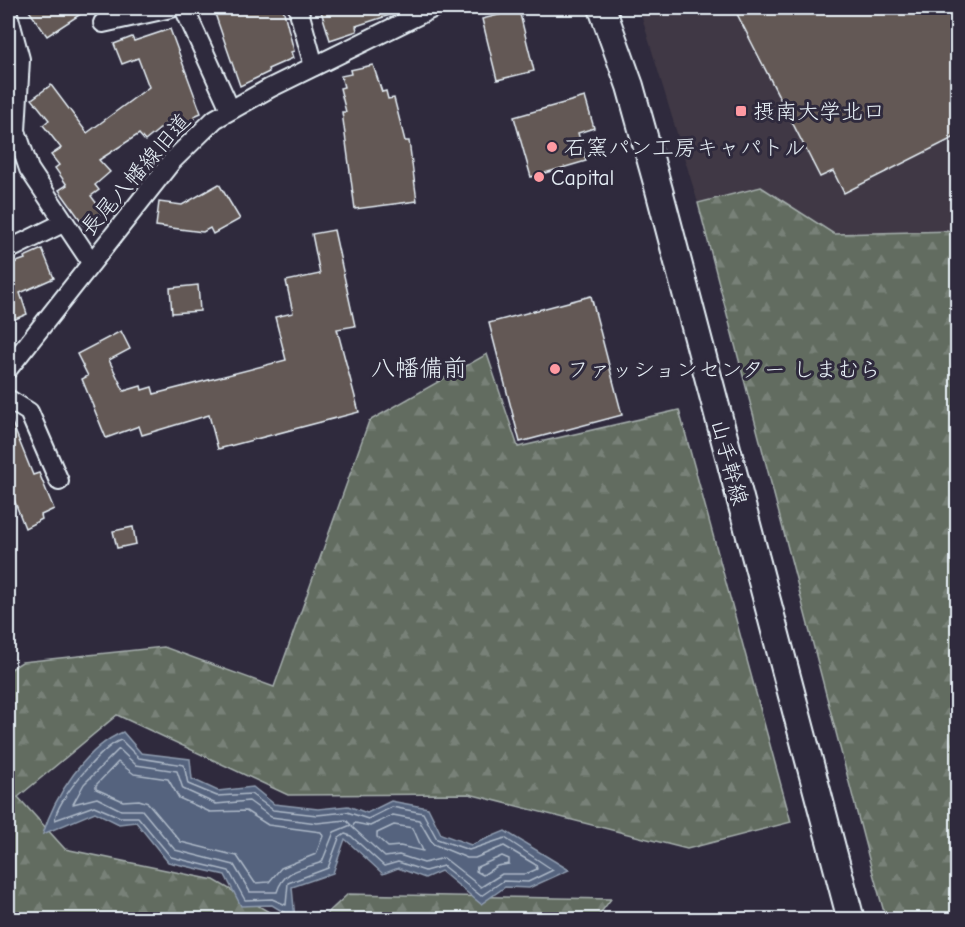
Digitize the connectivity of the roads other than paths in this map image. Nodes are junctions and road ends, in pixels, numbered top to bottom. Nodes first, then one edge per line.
1 (171, 8) edge
2 (184, 8) edge
3 (298, 8) edge
4 (602, 8) edge
5 (428, 9) edge
6 (8, 14) edge
7 (103, 24) dead end
8 (314, 66) junction
9 (230, 109) junction
10 (63, 223) junction
11 (8, 250) edge
12 (91, 262) junction
13 (8, 369) edge
14 (8, 399) edge
15 (59, 481) dead end
16 (851, 920) edge

1 - 7 street
2 - 9 street
3 - 8 street
4 - 16 main road, 山手幹線
5 - 8 street, 長尾八幡線旧道
6 - 10 street
8 - 9 street, 長尾八幡線旧道
9 - 12 street, 長尾八幡線旧道
10 - 11 street
10 - 12 street
12 - 13 street, 長尾八幡線旧道
14 - 15 street

